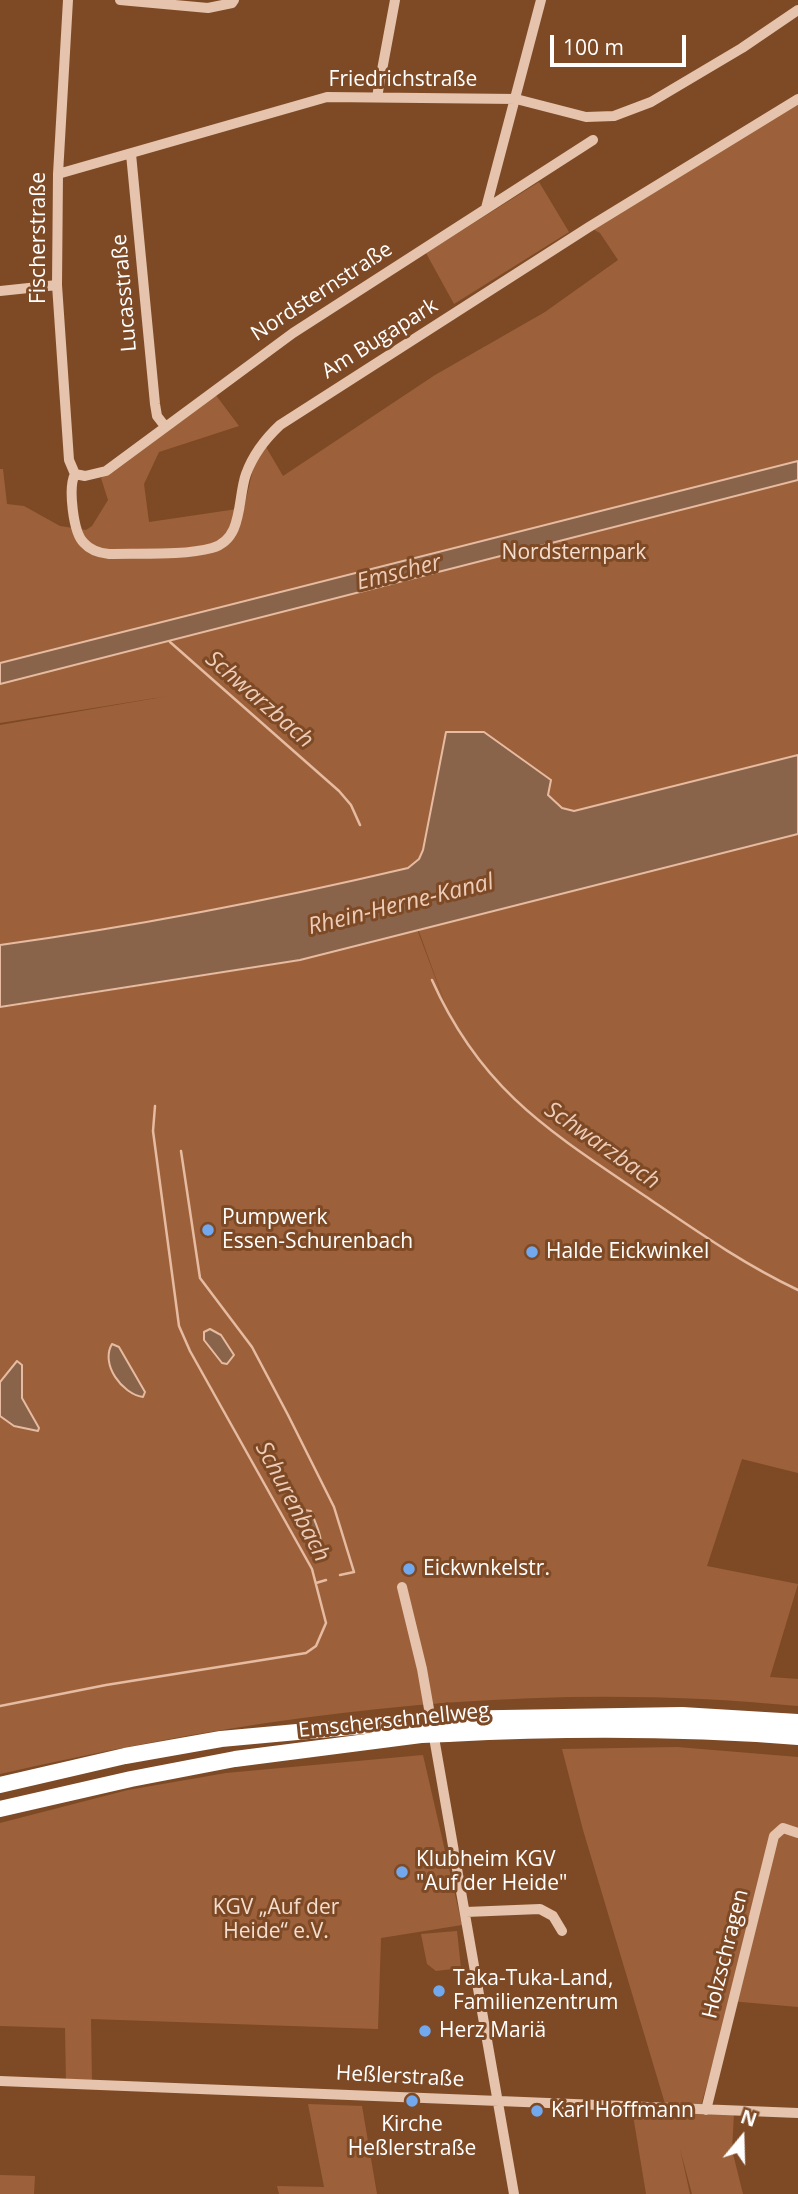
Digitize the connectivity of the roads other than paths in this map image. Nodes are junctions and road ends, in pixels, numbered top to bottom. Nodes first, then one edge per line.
1 (68, 0) edge
2 (120, 0) edge
3 (234, 0) edge
4 (395, 0) edge
5 (541, 0) edge
6 (798, 10) edge
7 (377, 97) junction
8 (516, 99) junction
9 (798, 99) edge
10 (593, 141) dead end
11 (131, 154) junction
12 (58, 174) junction
13 (486, 208) junction
14 (57, 285) junction
15 (0, 291) edge
16 (164, 425) junction
17 (75, 474) junction
18 (402, 1587) dead end
19 (583, 1722) junction
20 (798, 1722) edge
21 (419, 1728) junction
22 (798, 1737) edge
23 (0, 1785) edge
24 (0, 1810) edge
25 (798, 1833) edge
26 (466, 1912) junction
27 (562, 1931) dead end
28 (0, 2081) edge
29 (499, 2100) junction
30 (705, 2109) junction
31 (798, 2113) edge
32 (514, 2194) edge

1 - 12 street, Fischerstraße
2 - 3 street
4 - 7 street
5 - 8 street
6 - 8 street, Friedrichstraße
7 - 8 street, Friedrichstraße
7 - 11 street, Friedrichstraße
8 - 13 street
9 - 17 street, Am Bugapark
10 - 13 street, Nordsternstraße
11 - 12 street, Friedrichstraße
11 - 16 street, Lucasstraße
12 - 14 street, Fischerstraße
13 - 16 street, Nordsternstraße
14 - 15 street
14 - 17 street, Fischerstraße
16 - 17 street, Nordsternstraße
18 - 26 street
19 - 20 highway, Emscherschnellweg
19 - 21 highway, Emscherschnellweg, bridge
19 - 22 highway, Emscherschnellweg
21 - 23 highway, Emscherschnellweg
21 - 24 highway, Emscherschnellweg
25 - 30 street, Holzschragen
26 - 27 street
26 - 29 street
28 - 29 street, Heßlerstraße
29 - 30 street, Heßlerstraße
29 - 32 street
30 - 31 street, Heßlerstraße

